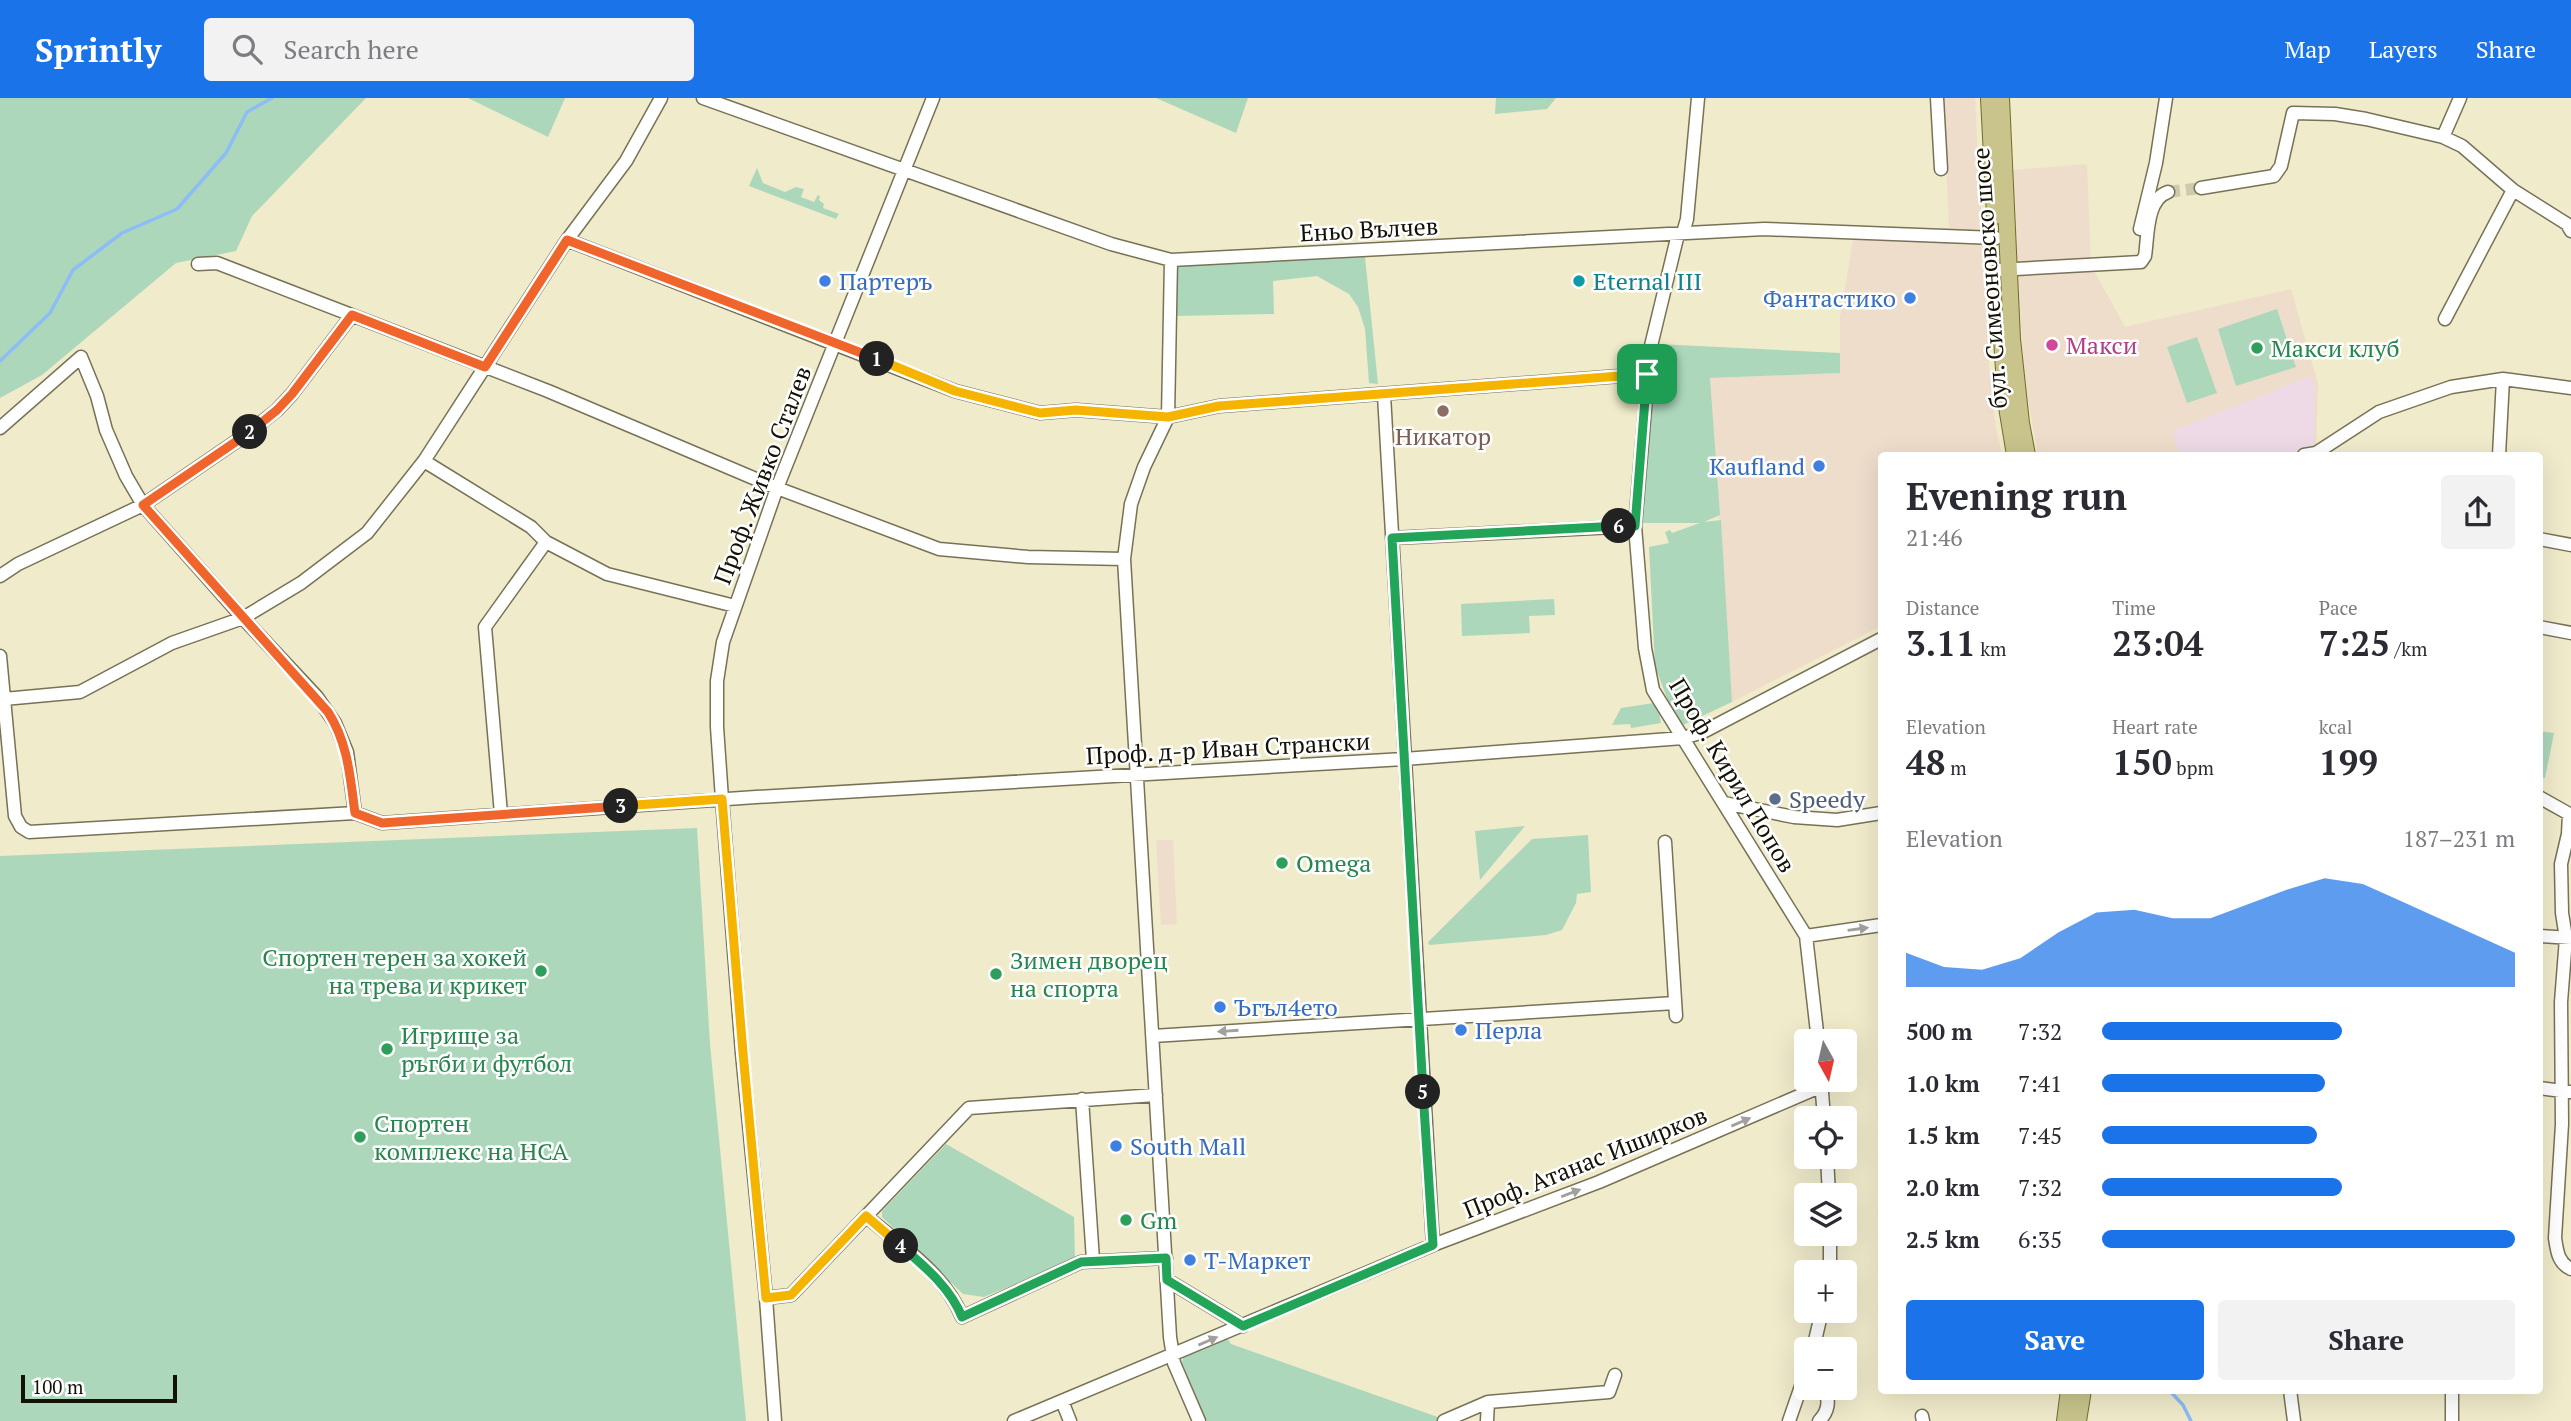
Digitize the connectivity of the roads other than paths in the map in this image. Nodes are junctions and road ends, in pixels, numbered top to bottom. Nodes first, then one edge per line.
1 (661, 98) edge
2 (703, 98) edge
3 (933, 98) edge
4 (1698, 98) edge
5 (1937, 98) edge
6 (1989, 98) edge
7 (2001, 98) edge
8 (2166, 98) edge
9 (2460, 98) edge
10 (2443, 136) junction
11 (1941, 169) dead end
12 (904, 171) junction
13 (2201, 188) tunnel mouth
14 (2513, 190) junction
15 (2168, 192) dead end
16 (2140, 229) dead end
17 (2571, 231) edge
18 (1681, 233) junction
19 (1996, 238) junction
20 (567, 240) junction
21 (1171, 260) junction
22 (198, 264) dead end
23 (2003, 270) junction
24 (352, 315) junction
25 (2445, 319) dead end
26 (835, 342) junction
27 (485, 367) junction
28 (1647, 374) junction
29 (2503, 379) junction
30 (2571, 388) edge
31 (1384, 395) junction
32 (1168, 417) junction
33 (0, 428) edge
34 (2014, 452) edge
35 (2027, 452) edge
36 (2314, 452) edge
37 (2499, 452) edge
38 (424, 461) junction
39 (777, 488) junction
40 (143, 505) junction
41 (1635, 526) junction
42 (1392, 538) junction
43 (2543, 540) edge
44 (546, 542) junction
45 (2571, 545) edge
46 (1124, 559) junction
47 (0, 576) edge
48 (735, 606) junction
49 (243, 618) junction
50 (2543, 627) edge
51 (2571, 633) edge
52 (1878, 641) edge
53 (0, 656) edge
54 (4, 699) junction
55 (1683, 738) junction
56 (1404, 759) junction
57 (1136, 776) junction
58 (722, 799) junction
59 (2543, 799) edge
60 (1724, 803) junction
61 (355, 813) junction
62 (1878, 813) edge
63 (501, 814) junction
64 (2570, 815) edge
65 (1665, 842) dead end
66 (1878, 925) edge
67 (1806, 936) junction
68 (2543, 936) edge
69 (2568, 938) edge
70 (1418, 1019) junction
71 (1817, 1029) edge
72 (1153, 1036) junction
73 (2543, 1089) edge
74 (1802, 1092) edge
75 (2567, 1092) edge
76 (1156, 1095) junction
77 (1082, 1099) junction
78 (866, 1216) junction
79 (1433, 1245) junction
80 (1166, 1258) junction
81 (1093, 1259) junction
82 (2571, 1269) edge
83 (1167, 1280) junction
84 (766, 1298) junction
85 (1243, 1326) junction
86 (1173, 1355) junction
87 (1615, 1375) dead end
88 (2071, 1394) edge
89 (2073, 1394) edge
90 (2291, 1394) edge
91 (2452, 1394) edge
92 (1797, 1400) edge
93 (1827, 1400) edge
94 (1062, 1401) junction
95 (1488, 1402) junction
96 (775, 1421) edge
97 (1014, 1421) edge
98 (1070, 1421) edge
99 (1199, 1421) edge
100 (1444, 1421) edge
101 (1487, 1421) edge
102 (1789, 1421) edge
103 (1819, 1421) edge
104 (2066, 1421) edge
105 (2078, 1421) edge
106 (2294, 1421) edge
107 (2452, 1421) edge

1 - 20 street
2 - 12 street, Еньо Вълчев
3 - 12 street, Проф. Живко Сталев
4 - 18 street, Проф. Кирил Попов
5 - 11 street
6 - 19 main road, бул. Симеоновско шосе
7 - 23 main road, бул. Симеоновско шосе
8 - 16 street
9 - 10 street
10 - 13 street
10 - 14 street
12 - 21 street, Еньо Вълчев
12 - 26 street, Проф. Живко Сталев
14 - 17 street
14 - 25 street
15 - 23 street
18 - 19 street, Еньо Вълчев
18 - 21 street, Еньо Вълчев
18 - 28 street, Проф. Кирил Попов
19 - 23 main road, бул. Симеоновско шосе
20 - 26 street
20 - 27 street
21 - 32 street
22 - 24 street
23 - 34 main road, бул. Симеоновско шосе
23 - 35 main road, бул. Симеоновско шосе
24 - 27 street
24 - 40 street
26 - 32 street
26 - 39 street, Проф. Живко Сталев
27 - 38 street
27 - 39 street
28 - 31 street
28 - 41 street, Проф. Кирил Попов
29 - 30 street
29 - 36 street
29 - 37 street
31 - 32 street
31 - 42 street
32 - 46 street
33 - 40 street
38 - 44 street
38 - 49 street
39 - 46 street
39 - 48 street, Проф. Живко Сталев
40 - 47 street
40 - 49 street
41 - 42 street
41 - 55 street, Проф. Кирил Попов
42 - 56 street
43 - 45 street
44 - 48 street
44 - 63 street
46 - 57 street
48 - 58 street, Проф. Живко Сталев
49 - 54 street
49 - 61 street
50 - 51 street
52 - 55 street, Проф. д-р Иван Странски
53 - 54 street
54 - 61 street, Проф. д-р Иван Странски
55 - 56 street, Проф. д-р Иван Странски
55 - 60 street, Проф. Кирил Попов
56 - 57 street, Проф. д-р Иван Странски
56 - 70 street
57 - 58 street, Проф. д-р Иван Странски
57 - 72 street
58 - 63 street, Проф. д-р Иван Странски
58 - 84 street, Проф. Живко Сталев
59 - 64 street
60 - 62 street
60 - 67 street, Проф. Кирил Попов
61 - 63 street, Проф. д-р Иван Странски
64 - 69 street
65 - 70 street
67 -> 66 street
67 - 71 street, Проф. Кирил Попов
68 - 69 street
69 - 75 street
70 -> 72 street
70 - 79 street
72 - 76 street
73 - 75 street
79 -> 74 street, Проф. Атанас Иширков
75 - 82 street
76 - 77 street
76 - 80 street
77 - 78 street
77 - 81 street
78 - 81 street
78 - 84 street
79 - 85 street, Проф. Атанас Иширков
80 - 81 street
80 - 83 street
83 - 85 street
83 - 86 street
84 - 96 street, Проф. Живко Сталев
86 -> 85 street, Проф. Атанас Иширков
86 - 94 street, Проф. Атанас Иширков
86 - 99 street
87 - 95 street
88 - 104 main road
89 - 105 main road
90 - 106 street
91 - 107 street
92 - 102 street
93 - 103 street
94 - 97 street, Проф. Атанас Иширков
94 - 98 street
95 - 100 street
95 - 101 street

